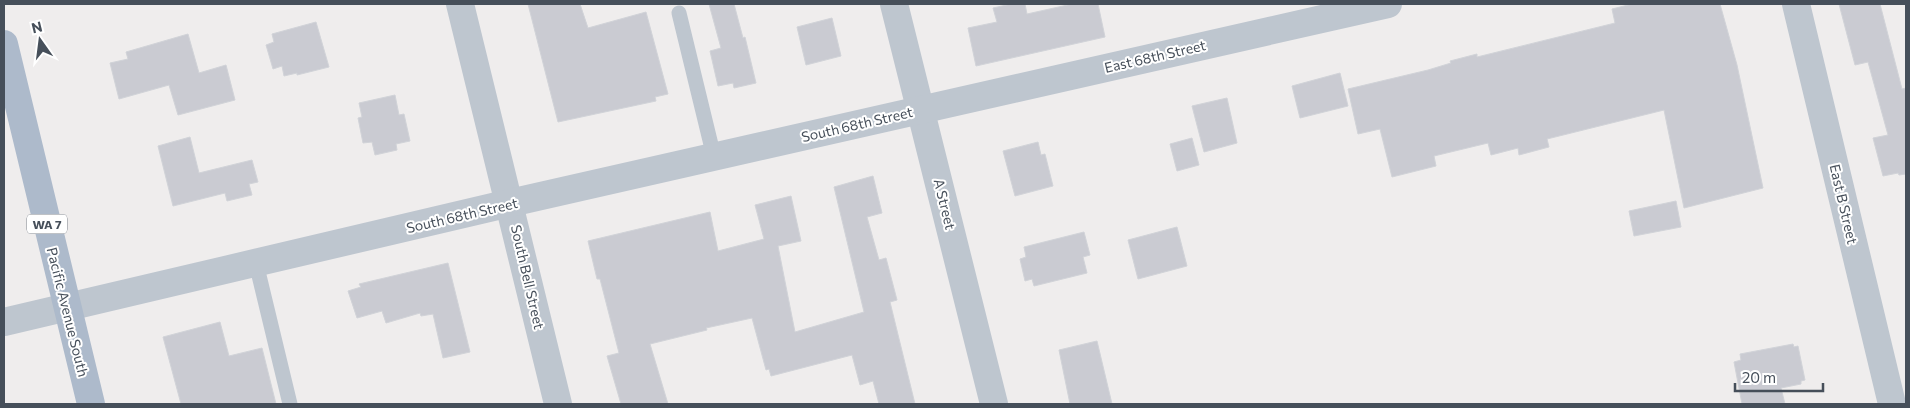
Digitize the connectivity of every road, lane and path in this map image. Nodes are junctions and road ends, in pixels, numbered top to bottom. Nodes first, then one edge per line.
1 (460, 4) edge
2 (894, 4) edge
3 (1388, 4) edge
4 (1796, 4) edge
5 (679, 12) dead end
6 (4, 44) edge
7 (922, 109) junction
8 (714, 157) junction
9 (510, 203) junction
10 (256, 263) junction
11 (67, 308) junction
12 (4, 322) edge
13 (91, 404) edge
14 (290, 404) edge
15 (558, 404) edge
16 (994, 404) edge
17 (1892, 404) edge

1 - 9 street, South Bell Street
2 - 7 street, A Street
3 - 7 street, East 68th Street
4 - 17 street, East B Street
5 - 8 lane
6 - 11 main road, Pacific Avenue South / WA 7
7 - 8 street, South 68th Street
7 - 16 street, A Street
8 - 9 street, South 68th Street
9 - 10 street, South 68th Street
9 - 15 street, South Bell Street
10 - 11 street, South 68th Street
10 - 14 lane
11 - 12 street, South 68th Street
11 - 13 main road, Pacific Avenue South / WA 7

